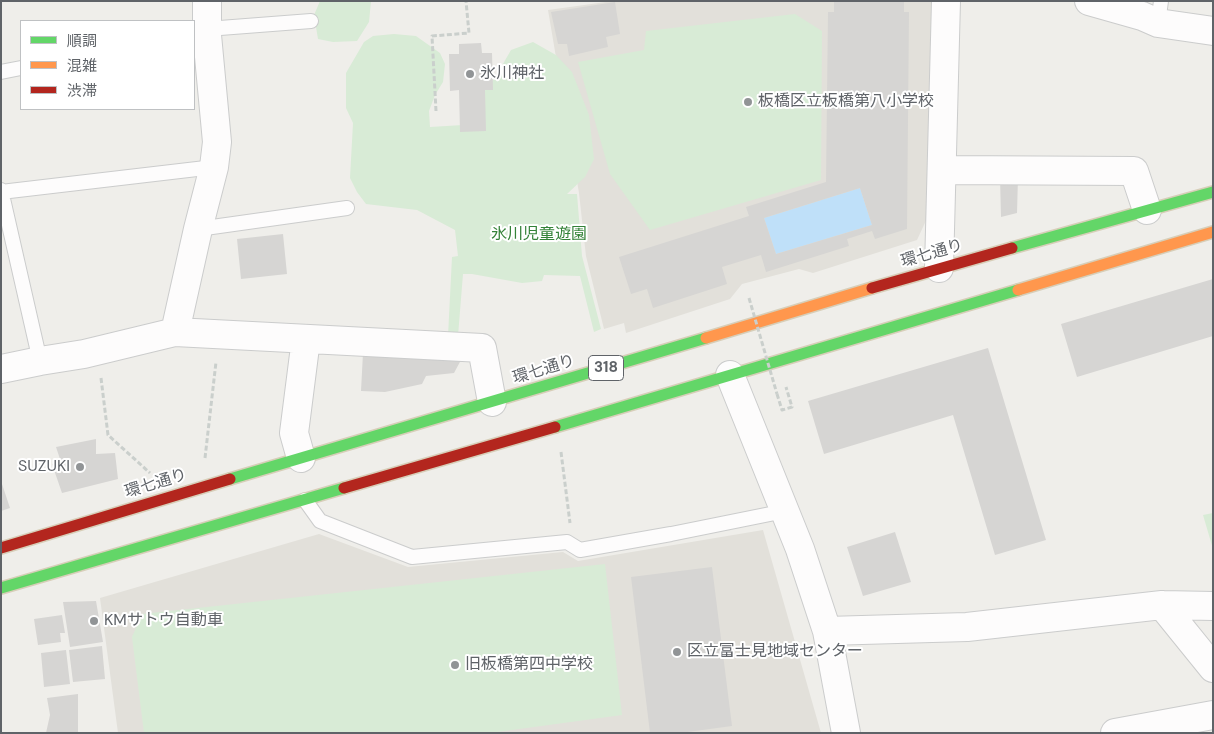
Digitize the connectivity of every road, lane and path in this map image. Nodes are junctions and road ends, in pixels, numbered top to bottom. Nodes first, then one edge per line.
1 (207, 1) edge
2 (466, 1) edge
3 (946, 1) edge
4 (1089, 1) edge
5 (1160, 12) edge
6 (311, 21) dead end
7 (1213, 31) edge
8 (203, 34) edge
9 (20, 68) edge
10 (1, 72) edge
11 (436, 111) dead end
12 (214, 167) junction
13 (942, 170) junction
14 (1, 191) edge
15 (1213, 192) edge
16 (347, 208) dead end
17 (1147, 210) junction
18 (198, 229) junction
19 (1213, 232) edge
20 (939, 268) junction
21 (750, 298) dead end
22 (175, 332) junction
23 (220, 334) junction
24 (306, 339) junction
25 (98, 350) junction
26 (40, 361) junction
27 (1, 370) edge
28 (730, 375) junction
29 (787, 391) dead end
30 (492, 402) junction
31 (558, 426) junction
32 (301, 458) junction
33 (210, 484) junction
34 (160, 499) junction
35 (305, 500) junction
36 (785, 511) junction
37 (573, 546) junction
38 (1, 548) edge
39 (1, 588) edge
40 (1162, 605) junction
41 (1213, 606) edge
42 (827, 632) junction
43 (1213, 668) edge
44 (1213, 715) edge
45 (1145, 730) edge
46 (846, 733) edge
47 (1115, 733) edge

1 - 8 street
2 - 11 path
3 - 13 street
4 - 5 street
5 - 7 street
6 - 8 lane
8 - 12 street
9 - 10 lane
12 - 14 lane
12 - 18 street
13 - 17 street
13 - 20 street
14 - 26 lane
15 - 17 main road, 環七通り / 318
16 - 18 lane
17 - 20 main road, 環七通り / 318
18 - 22 street
19 - 28 main road
20 - 30 main road, 環七通り / 318
21 - 29 path, bridge
22 - 23 street
22 - 25 street
23 - 24 street
23 - 33 path
24 - 30 street
24 - 32 street
25 - 26 street
25 - 34 path
26 - 27 street
28 - 31 main road
28 - 36 street
30 - 32 main road, 環七通り / 318
31 - 35 main road
31 - 37 path
32 - 33 main road, 環七通り / 318
33 - 34 main road, 環七通り / 318
34 - 38 main road, 環七通り / 318
35 - 37 lane
35 - 39 main road
36 - 37 lane
36 - 42 street
40 - 41 street
40 - 42 street
40 - 43 street
42 - 46 street
44 - 45 street
45 - 47 street

